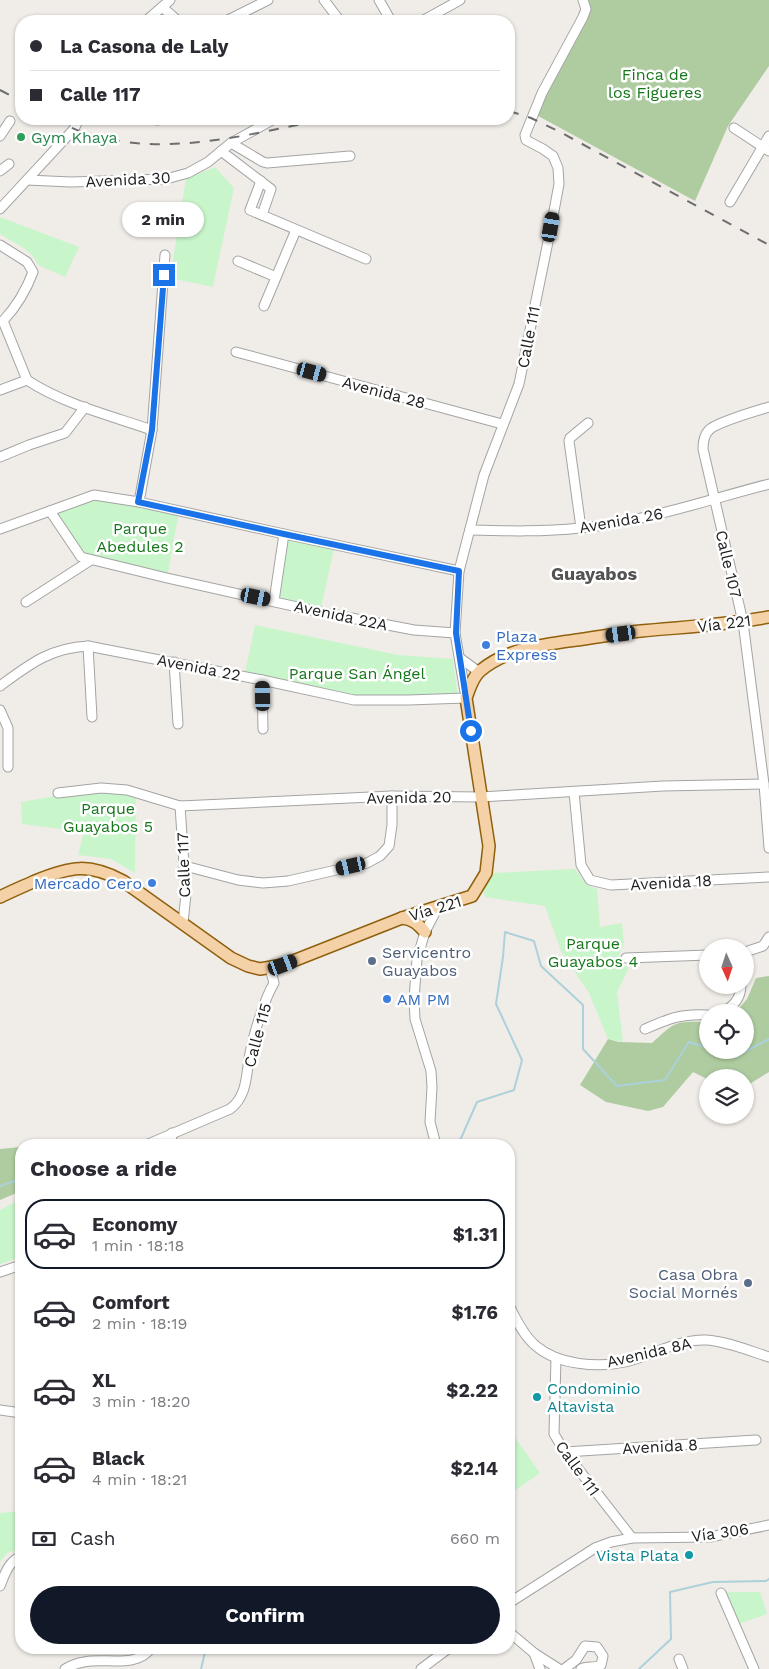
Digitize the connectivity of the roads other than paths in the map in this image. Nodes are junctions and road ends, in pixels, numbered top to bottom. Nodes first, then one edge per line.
1 (170, 0) edge
2 (268, 0) edge
3 (324, 0) edge
4 (379, 0) edge
5 (460, 0) edge
6 (583, 0) edge
7 (162, 7) junction
8 (153, 15) edge
9 (171, 15) edge
10 (238, 15) edge
11 (335, 15) edge
12 (388, 15) edge
13 (433, 15) edge
14 (10, 120) dead end
15 (76, 125) edge
16 (262, 125) edge
17 (734, 128) dead end
18 (0, 136) edge
19 (769, 136) edge
20 (231, 143) junction
21 (766, 149) edge
22 (221, 151) junction
23 (350, 156) dead end
24 (9, 164) dead end
25 (0, 171) edge
26 (27, 180) junction
27 (261, 181) junction
28 (4, 197) edge
29 (730, 202) dead end
30 (0, 209) edge
31 (262, 215) junction
32 (296, 230) junction
33 (0, 245) edge
34 (165, 255) dead end
35 (366, 259) dead end
36 (238, 261) dead end
37 (276, 277) junction
38 (264, 306) dead end
39 (2, 322) edge
40 (236, 352) dead end
41 (27, 380) junction
42 (0, 390) edge
43 (769, 406) edge
44 (85, 407) junction
45 (588, 423) dead end
46 (502, 424) junction
47 (152, 430) junction
48 (0, 457) edge
49 (769, 484) edge
50 (714, 499) junction
51 (138, 502) junction
52 (50, 511) junction
53 (581, 528) junction
54 (0, 529) edge
55 (470, 530) junction
56 (284, 534) junction
57 (91, 560) junction
58 (459, 571) junction
59 (274, 601) junction
60 (26, 602) dead end
61 (769, 617) edge
62 (743, 622) junction
63 (456, 633) junction
64 (88, 646) junction
65 (460, 658) junction
66 (174, 662) junction
67 (479, 672) junction
68 (262, 680) junction
69 (0, 686) edge
70 (466, 698) junction
71 (0, 710) edge
72 (92, 717) dead end
73 (178, 724) dead end
74 (264, 729) dead end
75 (8, 767) dead end
76 (764, 784) junction
77 (574, 792) junction
78 (58, 793) dead end
79 (392, 796) junction
80 (481, 797) junction
81 (180, 806) junction
82 (769, 848) edge
83 (185, 866) junction
84 (769, 877) edge
85 (0, 897) edge
86 (438, 907) junction
87 (402, 918) junction
88 (183, 923) junction
89 (425, 932) junction
90 (769, 937) edge
91 (754, 949) edge
92 (699, 955) edge
93 (626, 958) dead end
94 (270, 968) junction
95 (699, 1014) edge
96 (645, 1029) dead end
97 (172, 1133) junction
98 (159, 1139) edge
99 (172, 1139) edge
100 (434, 1139) edge
101 (15, 1267) edge
102 (0, 1272) edge
103 (515, 1323) edge
104 (769, 1357) edge
105 (556, 1358) junction
106 (0, 1410) edge
107 (15, 1411) edge
108 (756, 1440) dead end
109 (564, 1452) junction
110 (769, 1525) edge
111 (632, 1538) junction
112 (15, 1559) edge
113 (0, 1586) edge
114 (721, 1593) dead end
115 (515, 1599) edge
116 (515, 1637) edge
117 (534, 1652) junction
118 (144, 1654) edge
119 (441, 1654) edge
120 (679, 1659) dead end
121 (65, 1669) edge
122 (421, 1669) edge
123 (540, 1669) edge
124 (559, 1669) edge
125 (564, 1669) edge
126 (581, 1669) edge
127 (683, 1669) edge
128 (754, 1669) edge

1 - 7 street
2 - 10 street
3 - 11 street
4 - 12 street
5 - 13 street
6 - 46 street, Calle 111
7 - 8 street
7 - 9 street
14 - 18 street
15 - 26 street
16 - 20 street, Avenida 30
17 - 21 street
19 - 21 street
20 - 22 street, Avenida 30
20 - 23 street
21 - 29 street
22 - 26 street, Avenida 30
22 - 27 street
24 - 25 street
26 - 28 street
27 - 31 street
27 - 31 street
28 - 30 street
31 - 32 street
32 - 35 street
32 - 37 street
33 - 39 street
34 - 47 street
36 - 37 street
37 - 38 street
39 - 41 street
40 - 46 street, Avenida 28
41 - 42 street
41 - 44 street
43 - 50 street, Calle 107
44 - 47 street
44 - 48 street
45 - 53 street
46 - 55 street, Calle 111
47 - 51 street
49 - 50 street, Avenida 26
50 - 53 street, Avenida 26
50 - 62 street, Calle 107
51 - 52 street
51 - 56 street
52 - 54 street
52 - 57 street, Avenida 22A
53 - 55 street, Avenida 26
55 - 58 street, Calle 111
56 - 58 street
56 - 59 street
57 - 59 street, Avenida 22A
57 - 60 street
58 - 63 street, Calle 111
59 - 63 street, Avenida 22A
61 - 62 main road, Vía 221
62 - 67 main road, Vía 221
62 - 76 street, Calle 107
63 - 65 street, Calle 111
64 - 66 street, Avenida 22
64 - 69 street, Avenida 22
64 - 72 street
65 - 67 street
65 - 70 street, Calle 111
66 - 68 street, Avenida 22
66 - 73 street
67 - 70 main road, Vía 221
68 - 70 street, Avenida 22
68 - 74 street
70 - 80 main road, Vía 221
71 - 75 street
76 - 77 street, Avenida 20
76 - 82 street, Calle 107
77 - 80 street, Avenida 20
77 - 84 street, Avenida 18
78 - 81 street, Avenida 20
79 - 80 street, Avenida 20
79 - 81 street, Avenida 20
79 - 83 street
80 - 86 main road, Vía 221
81 - 83 street, Calle 117
83 - 88 street, Calle 117
85 - 88 main road, Vía 221
86 - 87 main road, Vía 221
86 - 89 street
87 - 89 main road
87 - 94 main road, Vía 221
88 - 94 main road, Vía 221
89 - 100 street
90 - 91 street
92 - 93 street
94 - 97 street, Calle 115
95 - 96 street
97 - 98 street
97 - 99 street
101 - 102 street
103 - 105 street, Avenida 8A
104 - 105 street, Avenida 8A
105 - 109 street, Calle 111
106 - 107 street
108 - 109 street, Avenida 8
109 - 111 street, Calle 111
110 - 111 street, Vía 306
111 - 115 street, Vía 306
112 - 113 street
114 - 128 street
116 - 117 street
117 - 123 street
117 - 124 street
118 - 121 street
119 - 122 street
120 - 127 street
125 - 126 street

